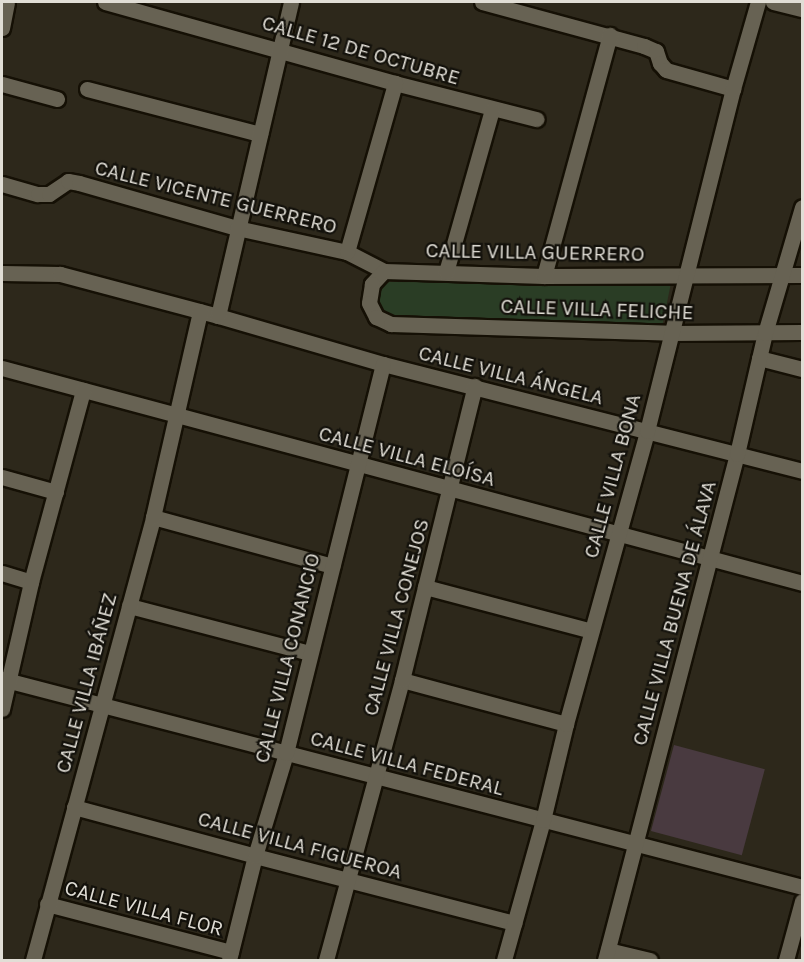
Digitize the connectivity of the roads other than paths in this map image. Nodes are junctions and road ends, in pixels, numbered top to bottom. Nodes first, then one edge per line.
1 (7, 2) edge
2 (105, 2) edge
3 (291, 2) edge
4 (482, 2) edge
5 (758, 2) edge
6 (773, 2) edge
7 (802, 9) edge
8 (2, 28) edge
9 (610, 35) junction
10 (282, 49) junction
11 (395, 83) junction
12 (2, 84) edge
13 (87, 89) dead end
14 (733, 89) junction
15 (57, 99) dead end
16 (492, 109) junction
17 (536, 119) dead end
18 (260, 134) junction
19 (2, 184) edge
20 (802, 207) edge
21 (237, 228) junction
22 (347, 252) junction
23 (384, 271) junction
24 (446, 272) junction
25 (2, 273) edge
26 (782, 275) junction
27 (802, 275) edge
28 (544, 276) junction
29 (685, 276) junction
30 (200, 311) junction
31 (218, 316) junction
32 (802, 332) edge
33 (671, 333) junction
34 (765, 333) junction
35 (759, 358) junction
36 (383, 364) junction
37 (2, 369) edge
38 (802, 369) edge
39 (475, 387) junction
40 (83, 390) junction
41 (175, 415) junction
42 (647, 430) junction
43 (737, 454) junction
44 (358, 465) junction
45 (802, 471) edge
46 (2, 477) edge
47 (450, 491) junction
48 (56, 492) junction
49 (153, 517) junction
50 (619, 532) junction
51 (710, 558) junction
52 (332, 567) junction
53 (2, 573) edge
54 (32, 582) junction
55 (802, 583) edge
56 (425, 587) junction
57 (129, 606) junction
58 (591, 631) junction
59 (310, 653) junction
60 (5, 680) edge
61 (402, 680) junction
62 (101, 704) junction
63 (2, 709) edge
64 (566, 724) junction
65 (286, 753) junction
66 (375, 777) junction
67 (74, 807) junction
68 (543, 820) junction
69 (636, 844) junction
70 (255, 856) junction
71 (347, 880) junction
72 (802, 887) edge
73 (802, 901) edge
74 (47, 904) junction
75 (515, 922) junction
76 (606, 955) edge
77 (230, 956) edge
78 (33, 960) edge
79 (326, 960) edge
80 (504, 960) edge
81 (650, 960) edge
82 (786, 960) edge

1 - 8 street
2 - 10 street, CALLE 12 DE OCTUBRE
3 - 10 street
4 - 9 street
5 - 14 street, CALLE VILLA BONA
6 - 7 street
9 - 14 street
9 - 28 street
10 - 11 street, CALLE 12 DE OCTUBRE
10 - 18 street
11 - 16 street, CALLE 12 DE OCTUBRE
11 - 22 street
12 - 15 street
13 - 18 street
14 - 29 street, CALLE VILLA BONA
16 - 17 street, CALLE 12 DE OCTUBRE
16 - 24 street
18 - 21 street
19 - 21 street, CALLE VICENTE GUERRERO
20 - 26 street, CALLE VILLA BUENA DE ÁLAVA
21 - 22 street, CALLE VICENTE GUERRERO
21 - 31 street
22 - 23 street, CALLE VICENTE GUERRERO
23 - 24 street, CALLE VILLA GUERRERO
23 - 33 street, CALLE VILLA FELICHE
24 - 28 street, CALLE VILLA GUERRERO
25 - 30 street
26 - 27 street, CALLE VILLA FELICHE
26 - 29 street, CALLE VILLA FELICHE
26 - 34 street, CALLE VILLA BUENA DE ÁLAVA
28 - 29 street, CALLE VILLA GUERRERO
29 - 33 street, CALLE VILLA BONA
30 - 31 street
30 - 41 street, CALLE VILLA IBÁÑEZ
31 - 36 street
32 - 34 street, CALLE VILLA FELICHE
33 - 34 street, CALLE VILLA FELICHE
33 - 42 street, CALLE VILLA BONA
34 - 35 street, CALLE VILLA BUENA DE ÁLAVA
35 - 38 street
35 - 43 street, CALLE VILLA BUENA DE ÁLAVA
36 - 39 street, CALLE VILLA ÁNGELA
36 - 44 street, CALLE VILLA CONANCIO
37 - 40 street, CALLE VILLA ELOÍSA
39 - 42 street, CALLE VILLA ÁNGELA
39 - 47 street, CALLE VILLA CONEJOS
40 - 41 street, CALLE VILLA ELOÍSA
40 - 48 street
41 - 44 street, CALLE VILLA ELOÍSA
41 - 49 street, CALLE VILLA IBÁÑEZ
42 - 43 street, CALLE VILLA ÁNGELA
42 - 50 street, CALLE VILLA BONA
43 - 45 street, CALLE VILLA ÁNGELA
43 - 51 street, CALLE VILLA BUENA DE ÁLAVA
44 - 47 street, CALLE VILLA ELOÍSA
44 - 52 street, CALLE VILLA CONANCIO
46 - 48 street
47 - 50 street, CALLE VILLA ELOÍSA
47 - 56 street, CALLE VILLA CONEJOS
48 - 54 street
49 - 52 street
49 - 57 street, CALLE VILLA IBÁÑEZ
50 - 51 street, CALLE VILLA ELOÍSA
50 - 58 street, CALLE VILLA BONA
51 - 55 street, CALLE VILLA ELOÍSA
51 - 69 street, CALLE VILLA BUENA DE ÁLAVA
52 - 59 street, CALLE VILLA CONANCIO
53 - 54 street
54 - 60 street
56 - 58 street
56 - 61 street, CALLE VILLA CONEJOS
57 - 59 street
57 - 62 street, CALLE VILLA IBÁÑEZ
58 - 64 street, CALLE VILLA BONA
59 - 65 street, CALLE VILLA CONANCIO
60 - 62 street, CALLE VILLA FEDERAL
60 - 63 street
61 - 64 street
61 - 66 street, CALLE VILLA CONEJOS
62 - 65 street, CALLE VILLA FEDERAL
62 - 67 street, CALLE VILLA IBÁÑEZ
64 - 68 street, CALLE VILLA BONA
65 - 66 street, CALLE VILLA FEDERAL
65 - 70 street, CALLE VILLA CONANCIO
66 - 68 street, CALLE VILLA FEDERAL
66 - 71 street, CALLE VILLA CONEJOS
67 - 70 street, CALLE VILLA FIGUEROA
67 - 74 street, CALLE VILLA IBÁÑEZ
68 - 69 street, CALLE VILLA FEDERAL
68 - 75 street, CALLE VILLA BONA
69 - 72 street, CALLE VILLA FEDERAL
69 - 76 street, CALLE VILLA BUENA DE ÁLAVA
70 - 71 street, CALLE VILLA FIGUEROA
70 - 77 street, CALLE VILLA CONANCIO
71 - 75 street, CALLE VILLA FIGUEROA
71 - 79 street, CALLE VILLA CONEJOS
73 - 82 street
74 - 77 street, CALLE VILLA FLOR
74 - 78 street, CALLE VILLA IBÁÑEZ
75 - 80 street, CALLE VILLA BONA
76 - 81 street

